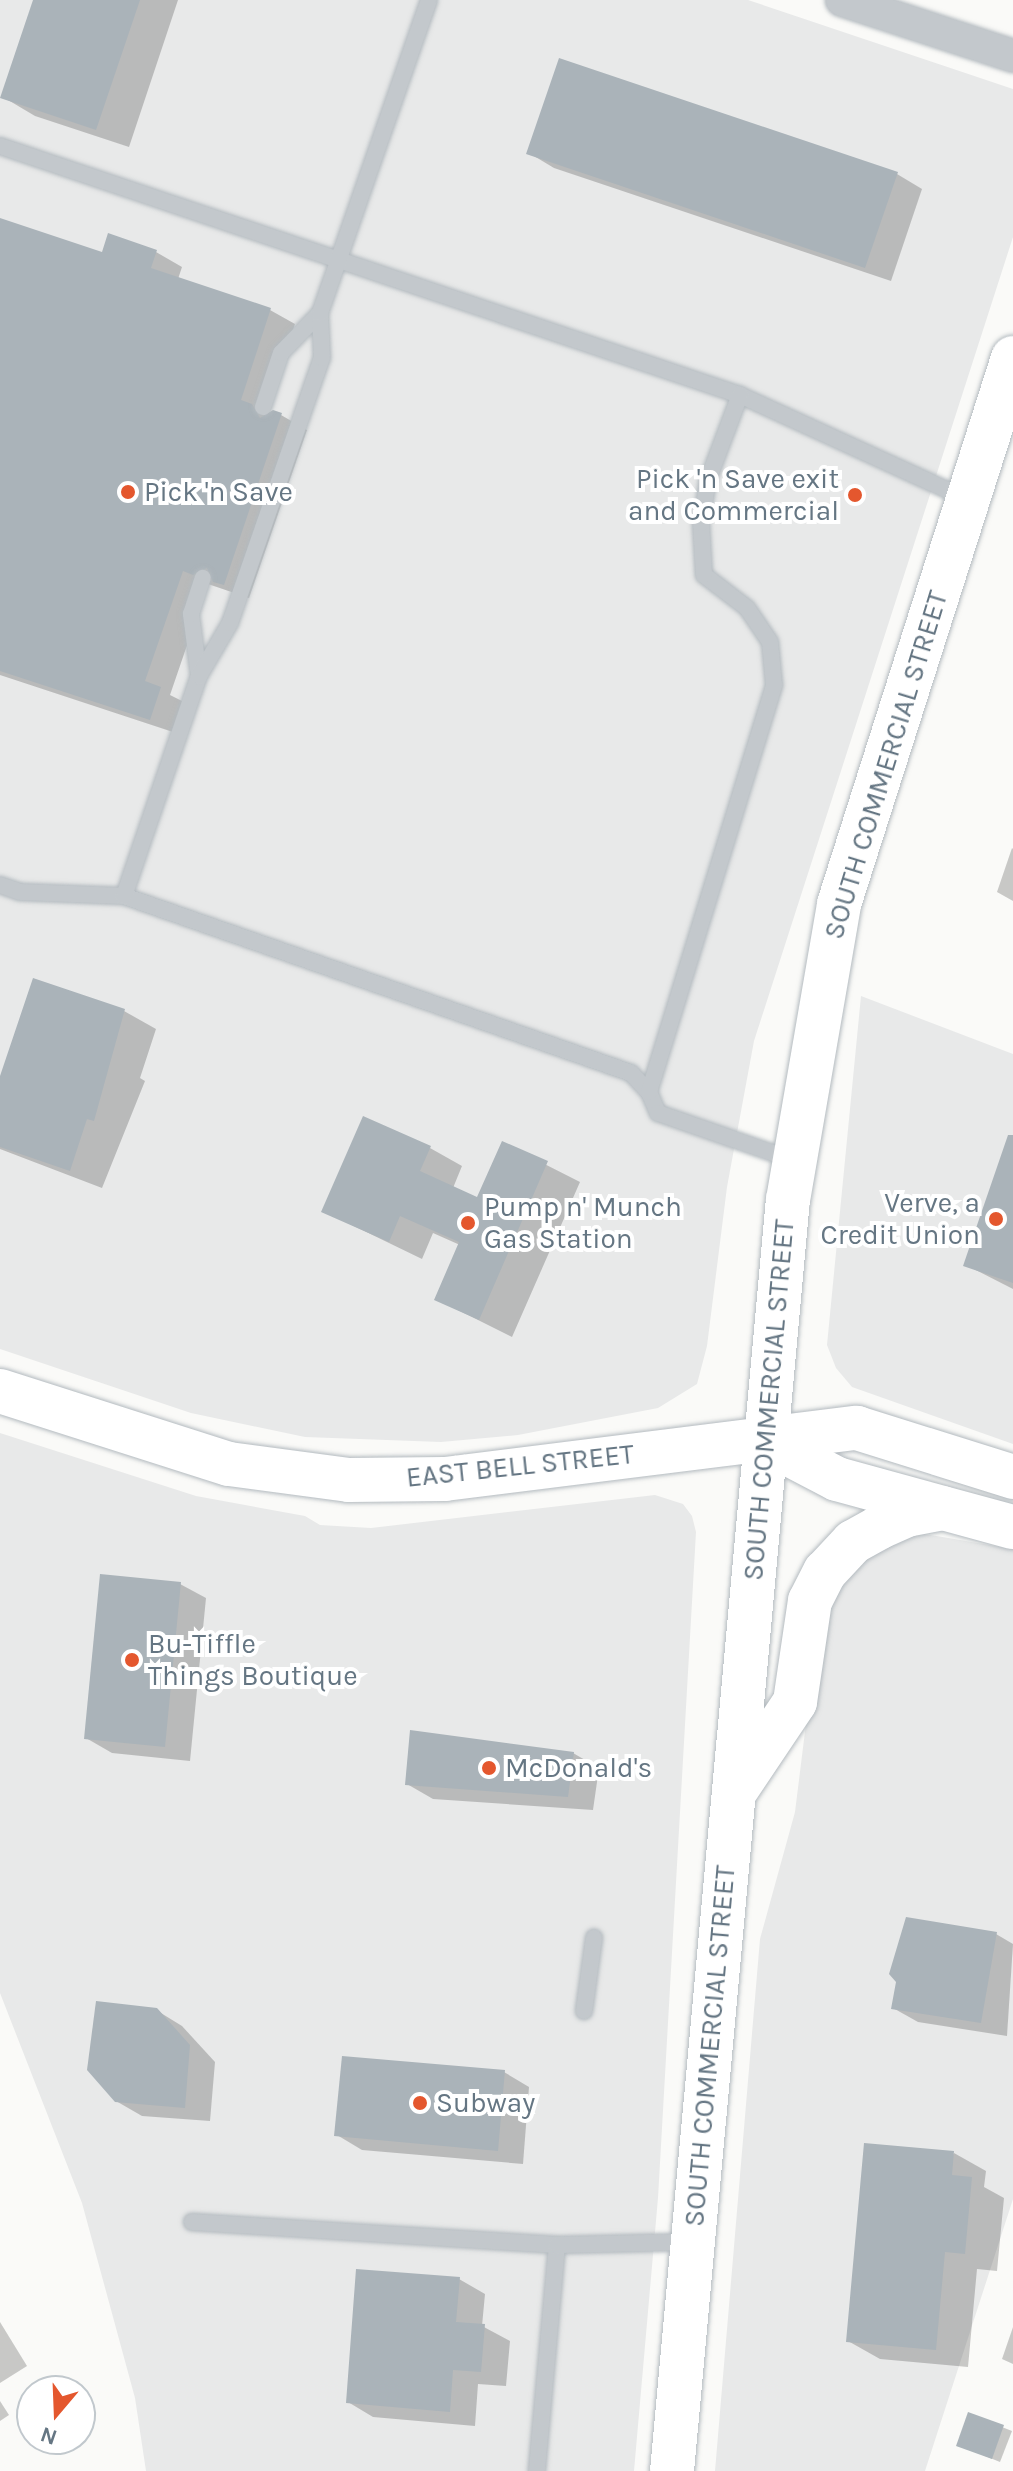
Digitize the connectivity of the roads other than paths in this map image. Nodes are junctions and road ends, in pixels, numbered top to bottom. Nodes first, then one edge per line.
1 (429, 0) edge
2 (842, 0) edge
3 (1013, 56) edge
4 (0, 146) edge
5 (340, 259) junction
6 (320, 313) junction
7 (1013, 358) edge
8 (740, 395) junction
9 (263, 407) dead end
10 (968, 500) junction
11 (203, 578) dead end
12 (199, 676) junction
13 (0, 885) edge
14 (124, 896) junction
15 (649, 1092) junction
16 (794, 1161) junction
17 (0, 1391) edge
18 (764, 1441) junction
19 (1013, 1477) edge
20 (942, 1508) junction
21 (1013, 1527) edge
22 (732, 1795) junction
23 (594, 1938) dead end
24 (584, 2011) dead end
25 (192, 2222) dead end
26 (692, 2242) junction
27 (557, 2245) junction
28 (537, 2471) edge
29 (672, 2471) edge

1 - 5 lane
2 - 3 street
4 - 5 lane
5 - 6 lane
5 - 8 lane
6 - 9 lane
6 - 12 lane
7 - 10 main road, SOUTH COMMERCIAL STREET
8 - 10 lane
8 - 15 lane
10 - 16 main road, SOUTH COMMERCIAL STREET
11 - 12 lane
12 - 14 lane
13 - 14 lane
14 - 15 lane
15 - 16 lane
16 - 18 main road, SOUTH COMMERCIAL STREET
17 - 18 main road, EAST BELL STREET
18 - 19 main road, EAST BELL STREET
18 - 20 main road
18 - 22 main road, SOUTH COMMERCIAL STREET
20 - 21 main road
20 - 22 main road
22 - 26 main road, SOUTH COMMERCIAL STREET
23 - 24 lane
25 - 27 lane
26 - 27 lane
26 - 29 main road, SOUTH COMMERCIAL STREET
27 - 28 lane

